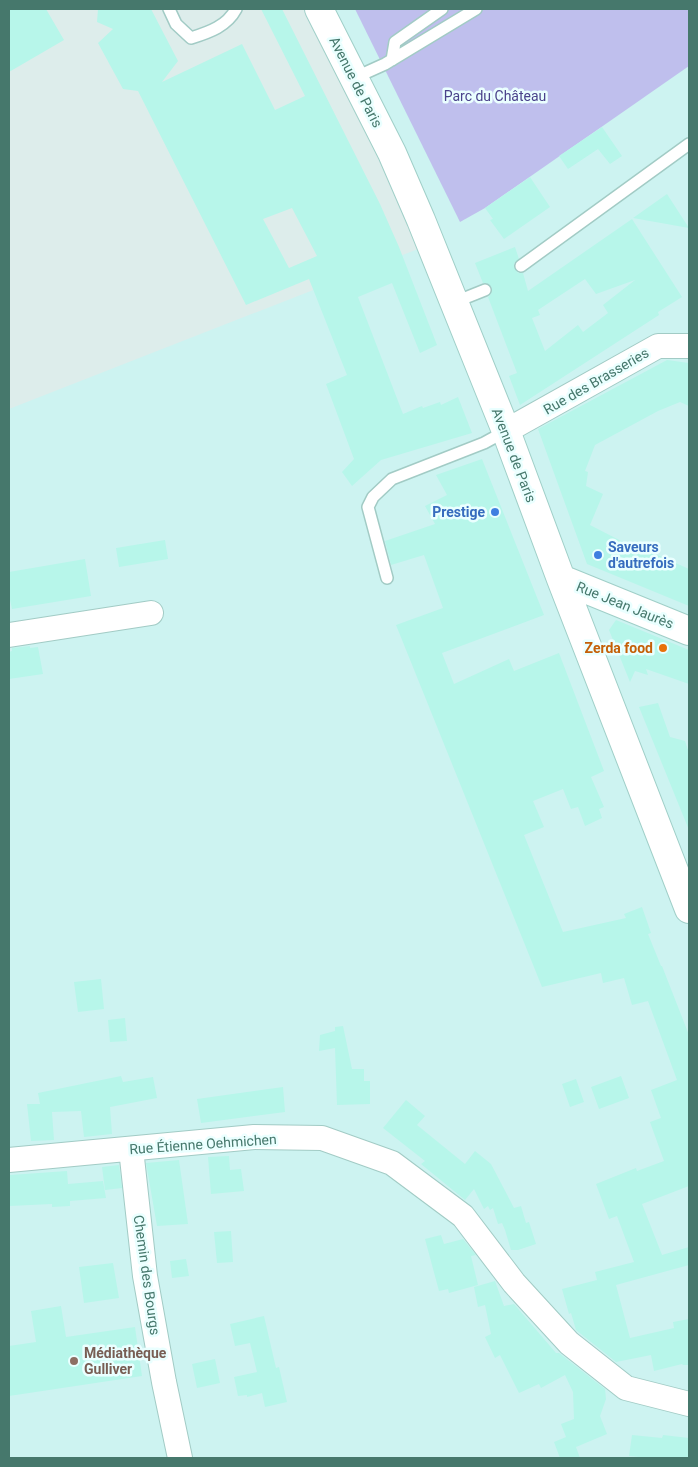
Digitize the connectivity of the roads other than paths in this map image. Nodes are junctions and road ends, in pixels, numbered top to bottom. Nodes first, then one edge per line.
1 (168, 9) edge
2 (236, 9) edge
3 (319, 9) edge
4 (442, 9) edge
5 (476, 9) edge
6 (392, 60) junction
7 (354, 78) junction
8 (689, 144) edge
9 (521, 266) dead end
10 (485, 290) dead end
11 (455, 302) junction
12 (689, 346) edge
13 (506, 431) junction
14 (387, 578) dead end
15 (561, 578) junction
16 (151, 613) dead end
17 (689, 631) edge
18 (9, 635) edge
19 (689, 909) edge
20 (131, 1149) junction
21 (9, 1160) edge
22 (689, 1404) edge
23 (180, 1458) edge

1 - 2 lane
3 - 7 main road, Avenue de Paris
4 - 6 lane
5 - 6 lane
6 - 7 lane
7 - 11 main road, Avenue de Paris
8 - 9 lane
10 - 11 lane
11 - 13 main road, Avenue de Paris
12 - 13 street, Rue des Brasseries
13 - 14 lane
13 - 15 main road, Avenue de Paris
15 - 17 main road, Rue Jean Jaurès
15 - 19 main road, Avenue de Paris
16 - 18 street
20 - 21 street, Rue Étienne Oehmichen
20 - 22 street, Rue Étienne Oehmichen
20 - 23 street, Chemin des Bourgs

